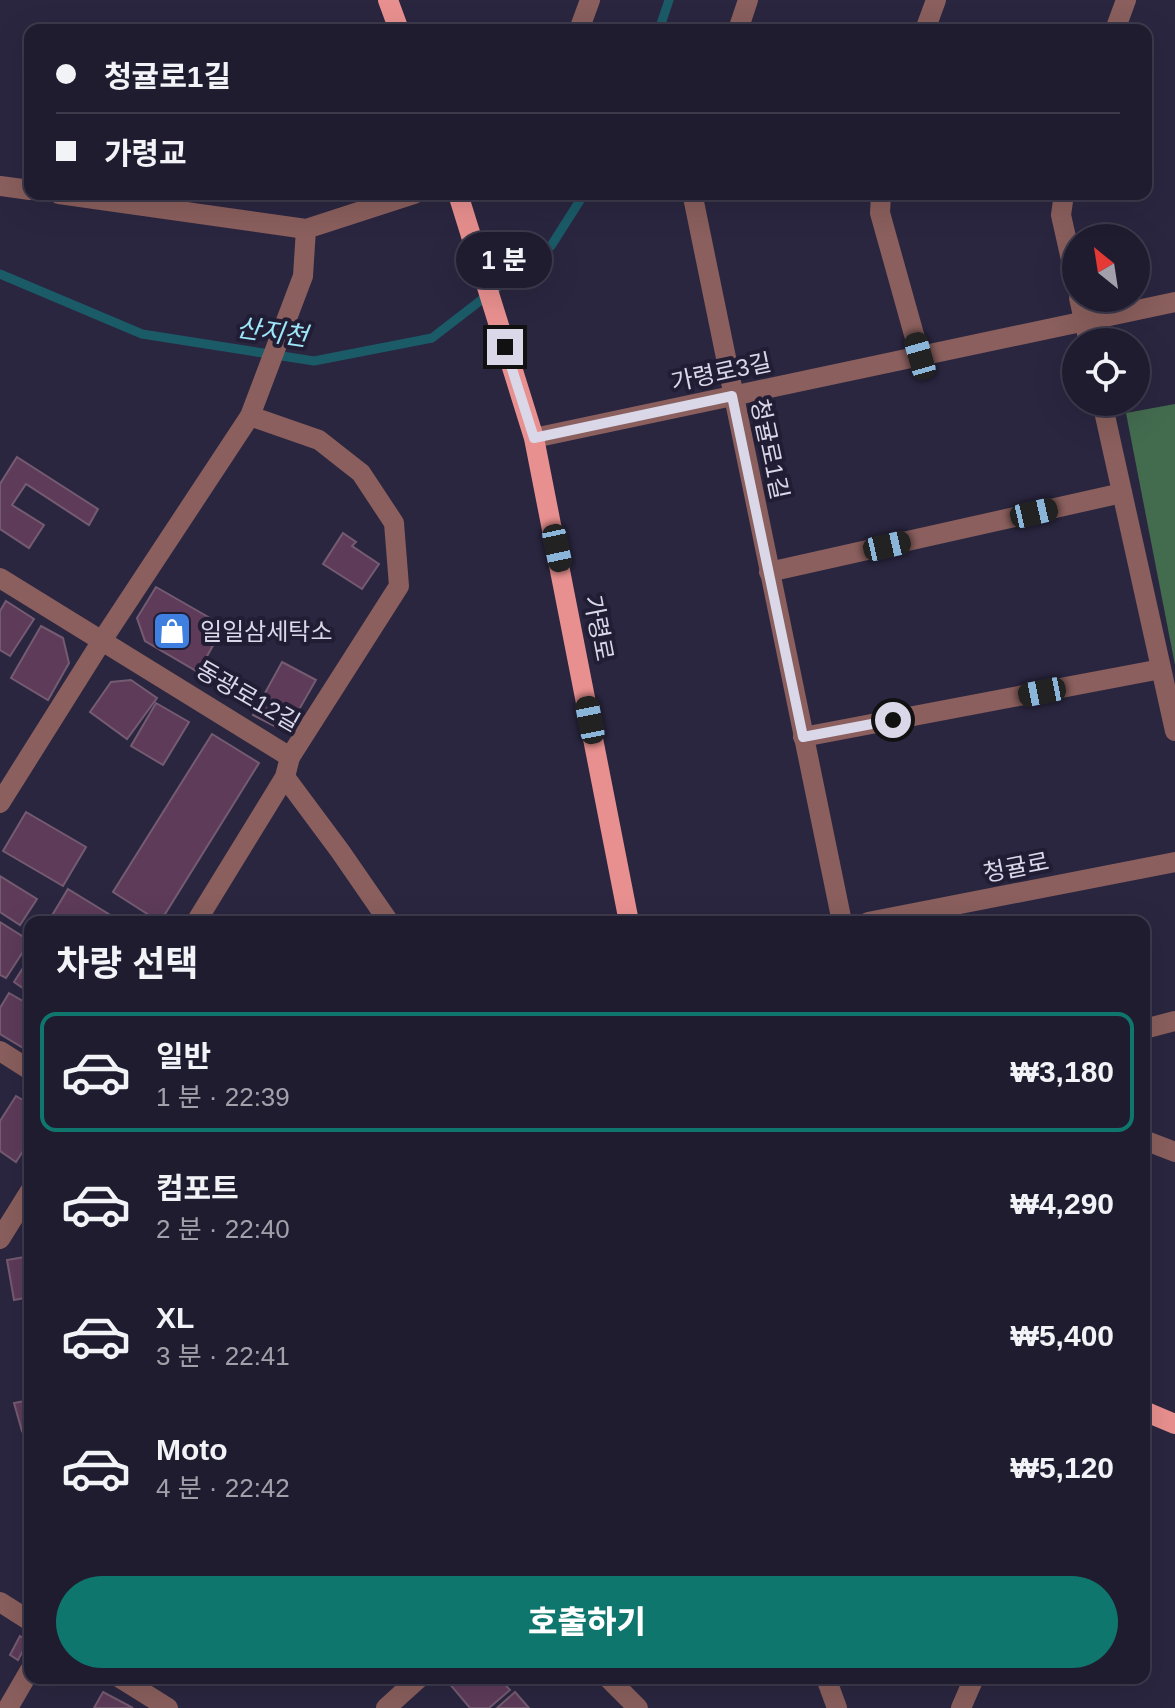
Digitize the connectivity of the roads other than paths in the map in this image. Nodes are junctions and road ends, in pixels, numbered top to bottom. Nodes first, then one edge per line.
1 (388, 0) edge
2 (590, 0) edge
3 (748, 0) edge
4 (936, 0) edge
5 (1126, 0) edge
6 (397, 24) edge
7 (581, 24) edge
8 (740, 24) edge
9 (927, 24) edge
10 (1117, 24) edge
11 (0, 186) edge
12 (24, 189) edge
13 (101, 200) edge
14 (395, 200) edge
15 (460, 200) edge
16 (694, 200) edge
17 (881, 200) edge
18 (1063, 200) edge
19 (1063, 224) edge
20 (306, 229) junction
21 (1175, 302) edge
22 (1082, 312) edge
23 (1084, 321) junction
24 (1086, 328) edge
25 (920, 356) junction
26 (732, 396) junction
27 (250, 416) junction
28 (1105, 416) edge
29 (534, 438) junction
30 (1122, 493) junction
31 (769, 572) junction
32 (0, 578) edge
33 (103, 639) junction
34 (1161, 669) junction
35 (1175, 731) edge
36 (803, 737) junction
37 (290, 757) junction
38 (285, 777) junction
39 (0, 803) edge
40 (1175, 862) edge
41 (200, 916) edge
42 (385, 916) edge
43 (628, 916) edge
44 (841, 916) edge
45 (899, 916) edge
46 (1175, 1021) edge
47 (1150, 1027) edge
48 (0, 1051) edge
49 (24, 1066) edge
50 (1150, 1142) edge
51 (1175, 1152) edge
52 (24, 1201) edge
53 (0, 1239) edge
54 (1150, 1414) edge
55 (1175, 1424) edge
56 (0, 1602) edge
57 (24, 1617) edge
58 (24, 1680) edge
59 (130, 1684) edge
60 (412, 1684) edge
61 (614, 1684) edge
62 (828, 1684) edge
63 (971, 1684) edge
64 (8, 1708) edge
65 (168, 1708) edge
66 (386, 1708) edge
67 (638, 1708) edge
68 (837, 1708) edge
69 (961, 1708) edge

1 - 6 main road
2 - 7 street
3 - 8 street
4 - 9 street
5 - 10 street
11 - 12 street
13 - 20 street
14 - 20 street
15 - 29 main road, 가령로
16 - 26 street, 청귤로1길
17 - 25 street
18 - 19 street
20 - 27 street
21 - 23 street, 가령로3길
22 - 23 street
23 - 24 street
23 - 25 street, 가령로3길
25 - 26 street, 가령로3길
26 - 29 street, 가령로3길
26 - 31 street, 청귤로1길
27 - 33 street
27 - 37 street, 동광로12길
28 - 30 street
29 - 43 main road, 가령로
30 - 31 street
30 - 34 street
31 - 36 street, 청귤로1길
32 - 33 street, 동광로12길
33 - 37 street, 동광로12길
33 - 39 street
34 - 35 street
34 - 36 street
36 - 44 street, 청귤로1길
37 - 38 street
38 - 41 street
38 - 42 street
40 - 45 street, 청귤로
46 - 47 street
48 - 49 street
50 - 51 street
52 - 53 street
54 - 55 main road
56 - 57 street
58 - 64 street
59 - 65 street
60 - 66 street
61 - 67 street
62 - 68 street
63 - 69 street

